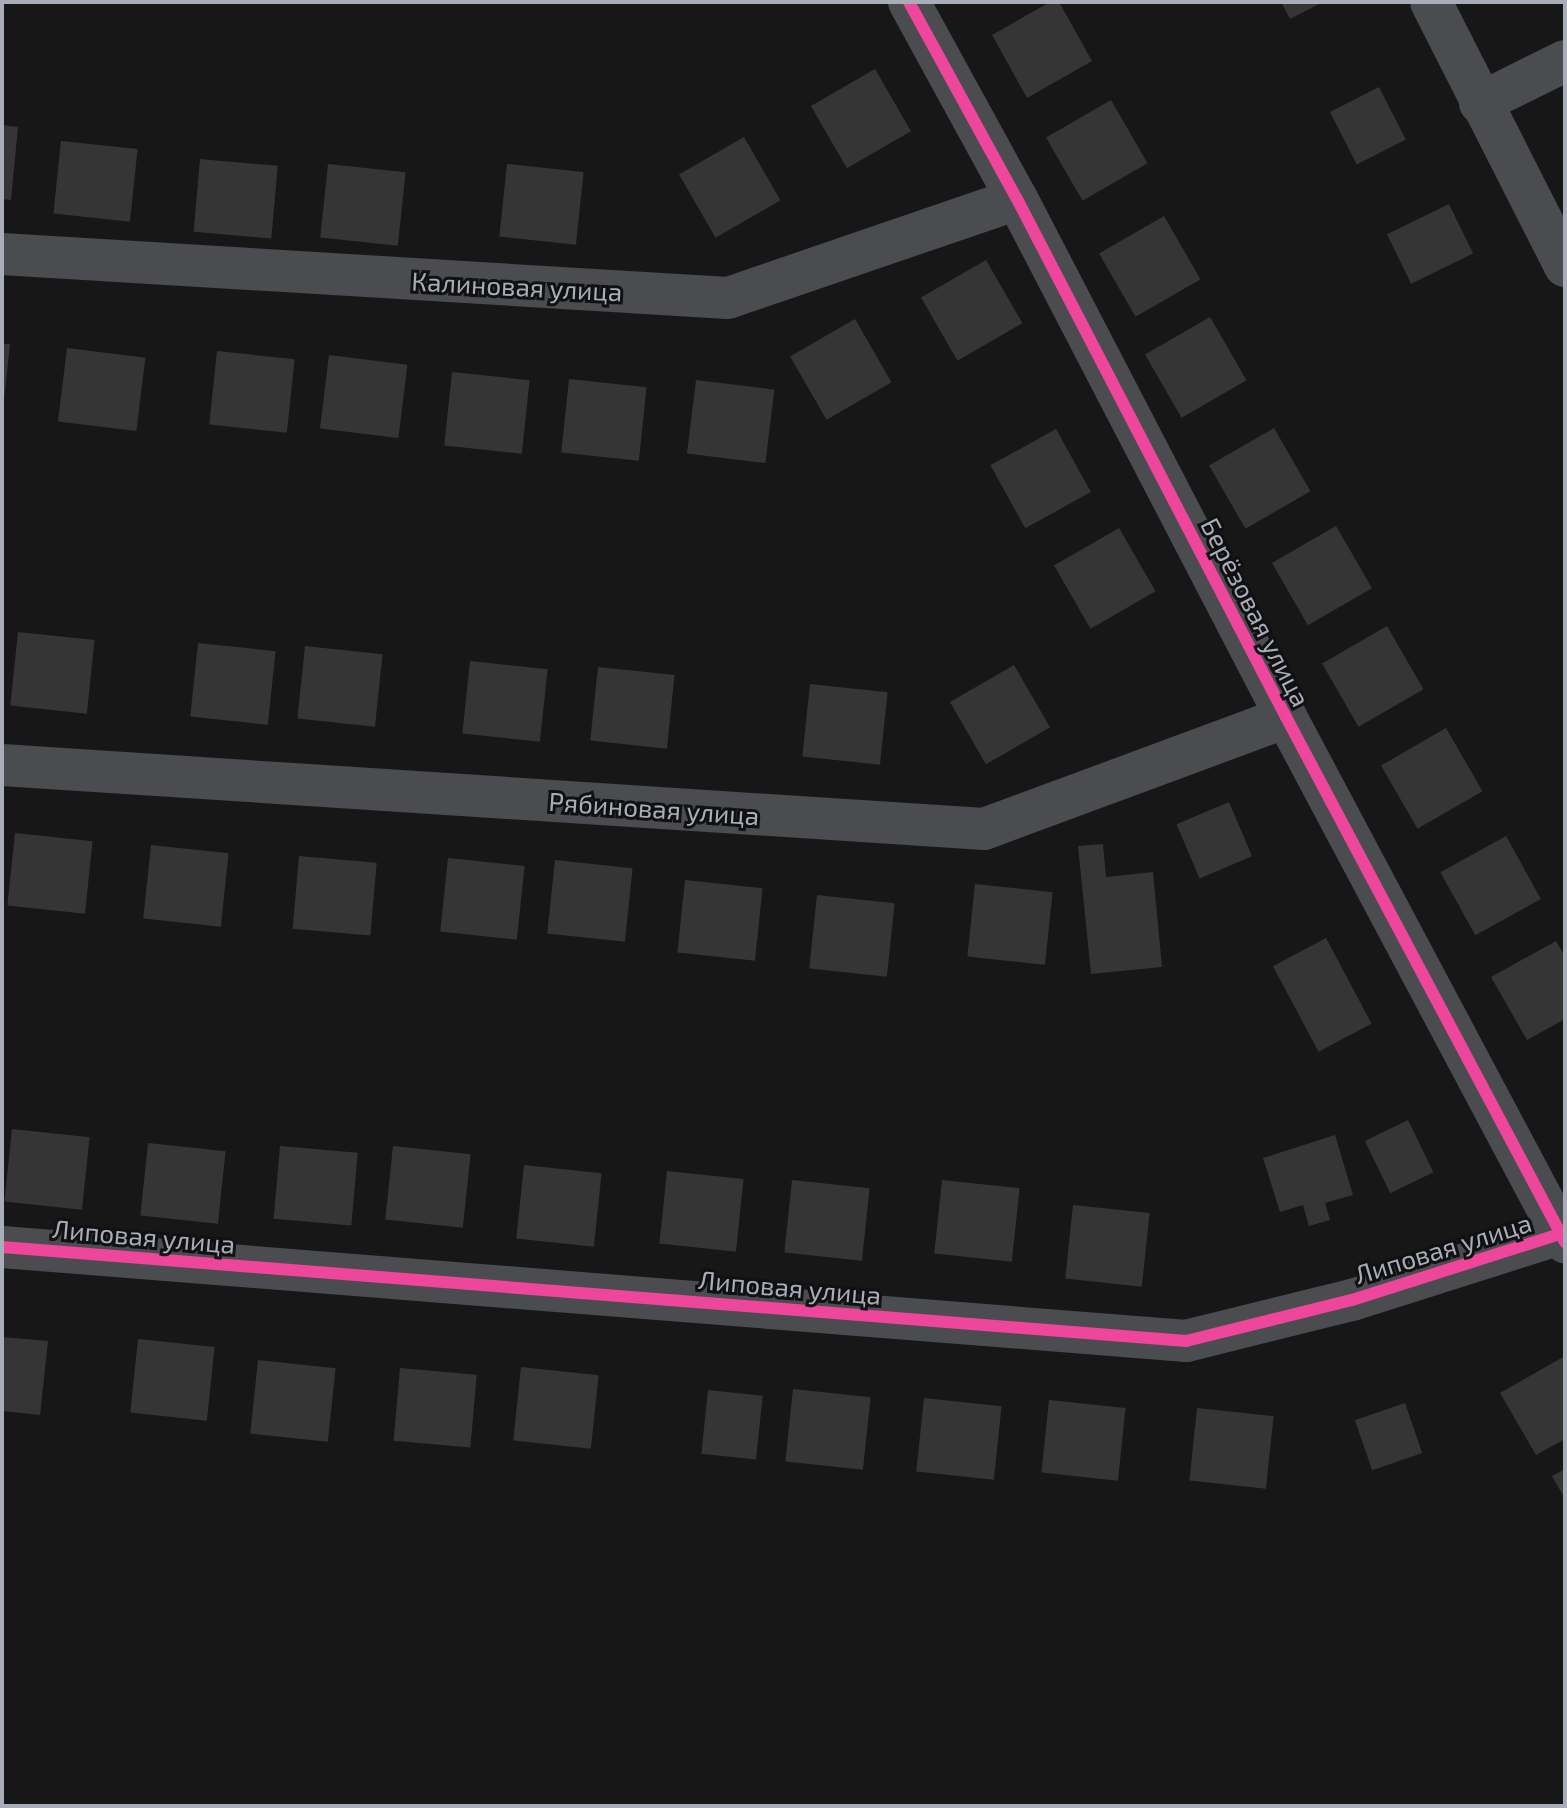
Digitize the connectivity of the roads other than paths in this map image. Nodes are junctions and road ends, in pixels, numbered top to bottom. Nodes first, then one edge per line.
1 (909, 2) edge
2 (1431, 2) edge
3 (1565, 61) edge
4 (1480, 103) junction
5 (1017, 199) junction
6 (2, 254) edge
7 (1565, 266) edge
8 (1286, 717) junction
9 (2, 765) edge
10 (1563, 1238) edge
11 (2, 1247) edge

1 - 5 street, Берёзовая улица
2 - 4 street
3 - 4 street
4 - 7 street
5 - 6 street, Калиновая улица
5 - 8 street, Берёзовая улица
8 - 9 street, Рябиновая улица
8 - 10 street, Берёзовая улица
10 - 11 street, Липовая улица

